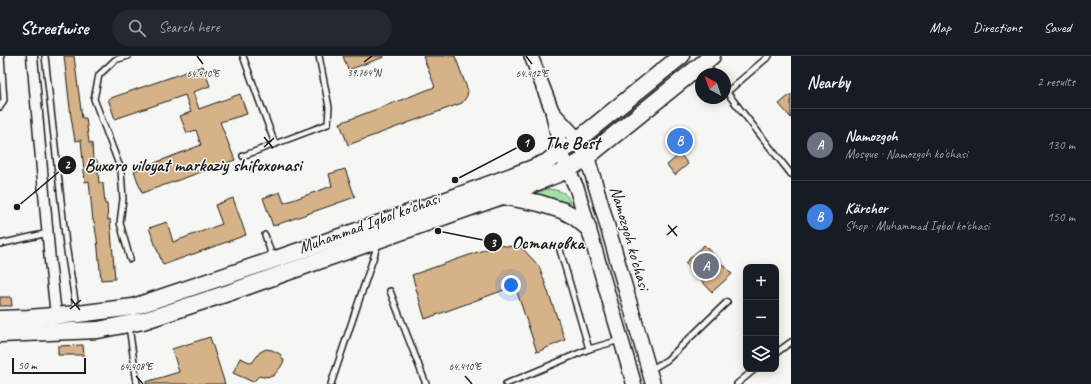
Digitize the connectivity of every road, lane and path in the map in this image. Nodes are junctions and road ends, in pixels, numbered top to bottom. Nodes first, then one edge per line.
1 (1, 56) edge
2 (32, 56) edge
3 (45, 56) edge
4 (128, 56) edge
5 (243, 56) edge
6 (319, 56) edge
7 (531, 56) edge
8 (681, 56) edge
9 (769, 56) edge
10 (709, 64) edge
11 (731, 87) edge
12 (731, 97) edge
13 (0, 107) edge
14 (553, 113) junction
15 (578, 140) junction
16 (275, 144) junction
17 (561, 151) junction
18 (243, 156) dead end
19 (587, 157) junction
20 (568, 170) junction
21 (791, 174) edge
22 (502, 196) junction
23 (588, 228) junction
24 (48, 233) junction
25 (265, 235) dead end
26 (380, 239) junction
27 (0, 244) edge
28 (560, 250) dead end
29 (130, 258) dead end
30 (273, 260) junction
31 (390, 291) dead end
32 (727, 302) dead end
33 (78, 314) junction
34 (56, 315) junction
35 (0, 319) edge
36 (128, 325) junction
37 (0, 334) edge
38 (621, 340) junction
39 (791, 342) edge
40 (589, 349) junction
41 (779, 351) edge
42 (751, 372) edge
43 (651, 378) edge
44 (137, 384) edge
45 (330, 384) edge
46 (426, 384) edge
47 (506, 384) edge
48 (634, 384) edge
49 (737, 384) edge

1 - 13 lane
2 - 24 street
3 - 33 lane
4 - 29 lane
5 - 16 lane
6 - 16 lane
7 - 14 street, Namozgoh ko'chasi
8 - 15 main road, Muhammad Iqbol ko'chasi
9 - 11 lane
10 - 19 main road, Muhammad Iqbol ko'chasi
12 - 21 lane
14 - 15 main road, Namozgoh ko'chasi
14 - 17 main road, Namozgoh ko'chasi
15 - 17 main road, Muhammad Iqbol ko'chasi
15 - 19 main road, Namozgoh ko'chasi
16 - 18 lane
17 - 20 main road, Namozgoh ko'chasi
17 - 30 main road, Muhammad Iqbol ko'chasi
19 - 20 main road, Muhammad Iqbol ko'chasi
19 - 43 main road, Namozgoh ko'chasi
20 - 22 main road, Muhammad Iqbol ko'chasi
20 - 23 main road, Namozgoh ko'chasi
22 - 23 main road
22 - 26 main road, Muhammad Iqbol ko'chasi
23 - 38 main road, Namozgoh ko'chasi
24 - 27 lane
24 - 34 street
25 - 30 lane
26 - 36 main road, Muhammad Iqbol ko'chasi
26 - 45 lane
28 - 40 lane
30 - 33 main road, Muhammad Iqbol ko'chasi
31 - 46 lane
32 - 43 lane
33 - 34 main road, Muhammad Iqbol ko'chasi
34 - 35 main road, Muhammad Iqbol ko'chasi
36 - 37 main road, Muhammad Iqbol ko'chasi
36 - 44 lane
38 - 40 lane
38 - 48 main road, Namozgoh ko'chasi
39 - 41 lane
40 - 47 lane
42 - 49 lane

